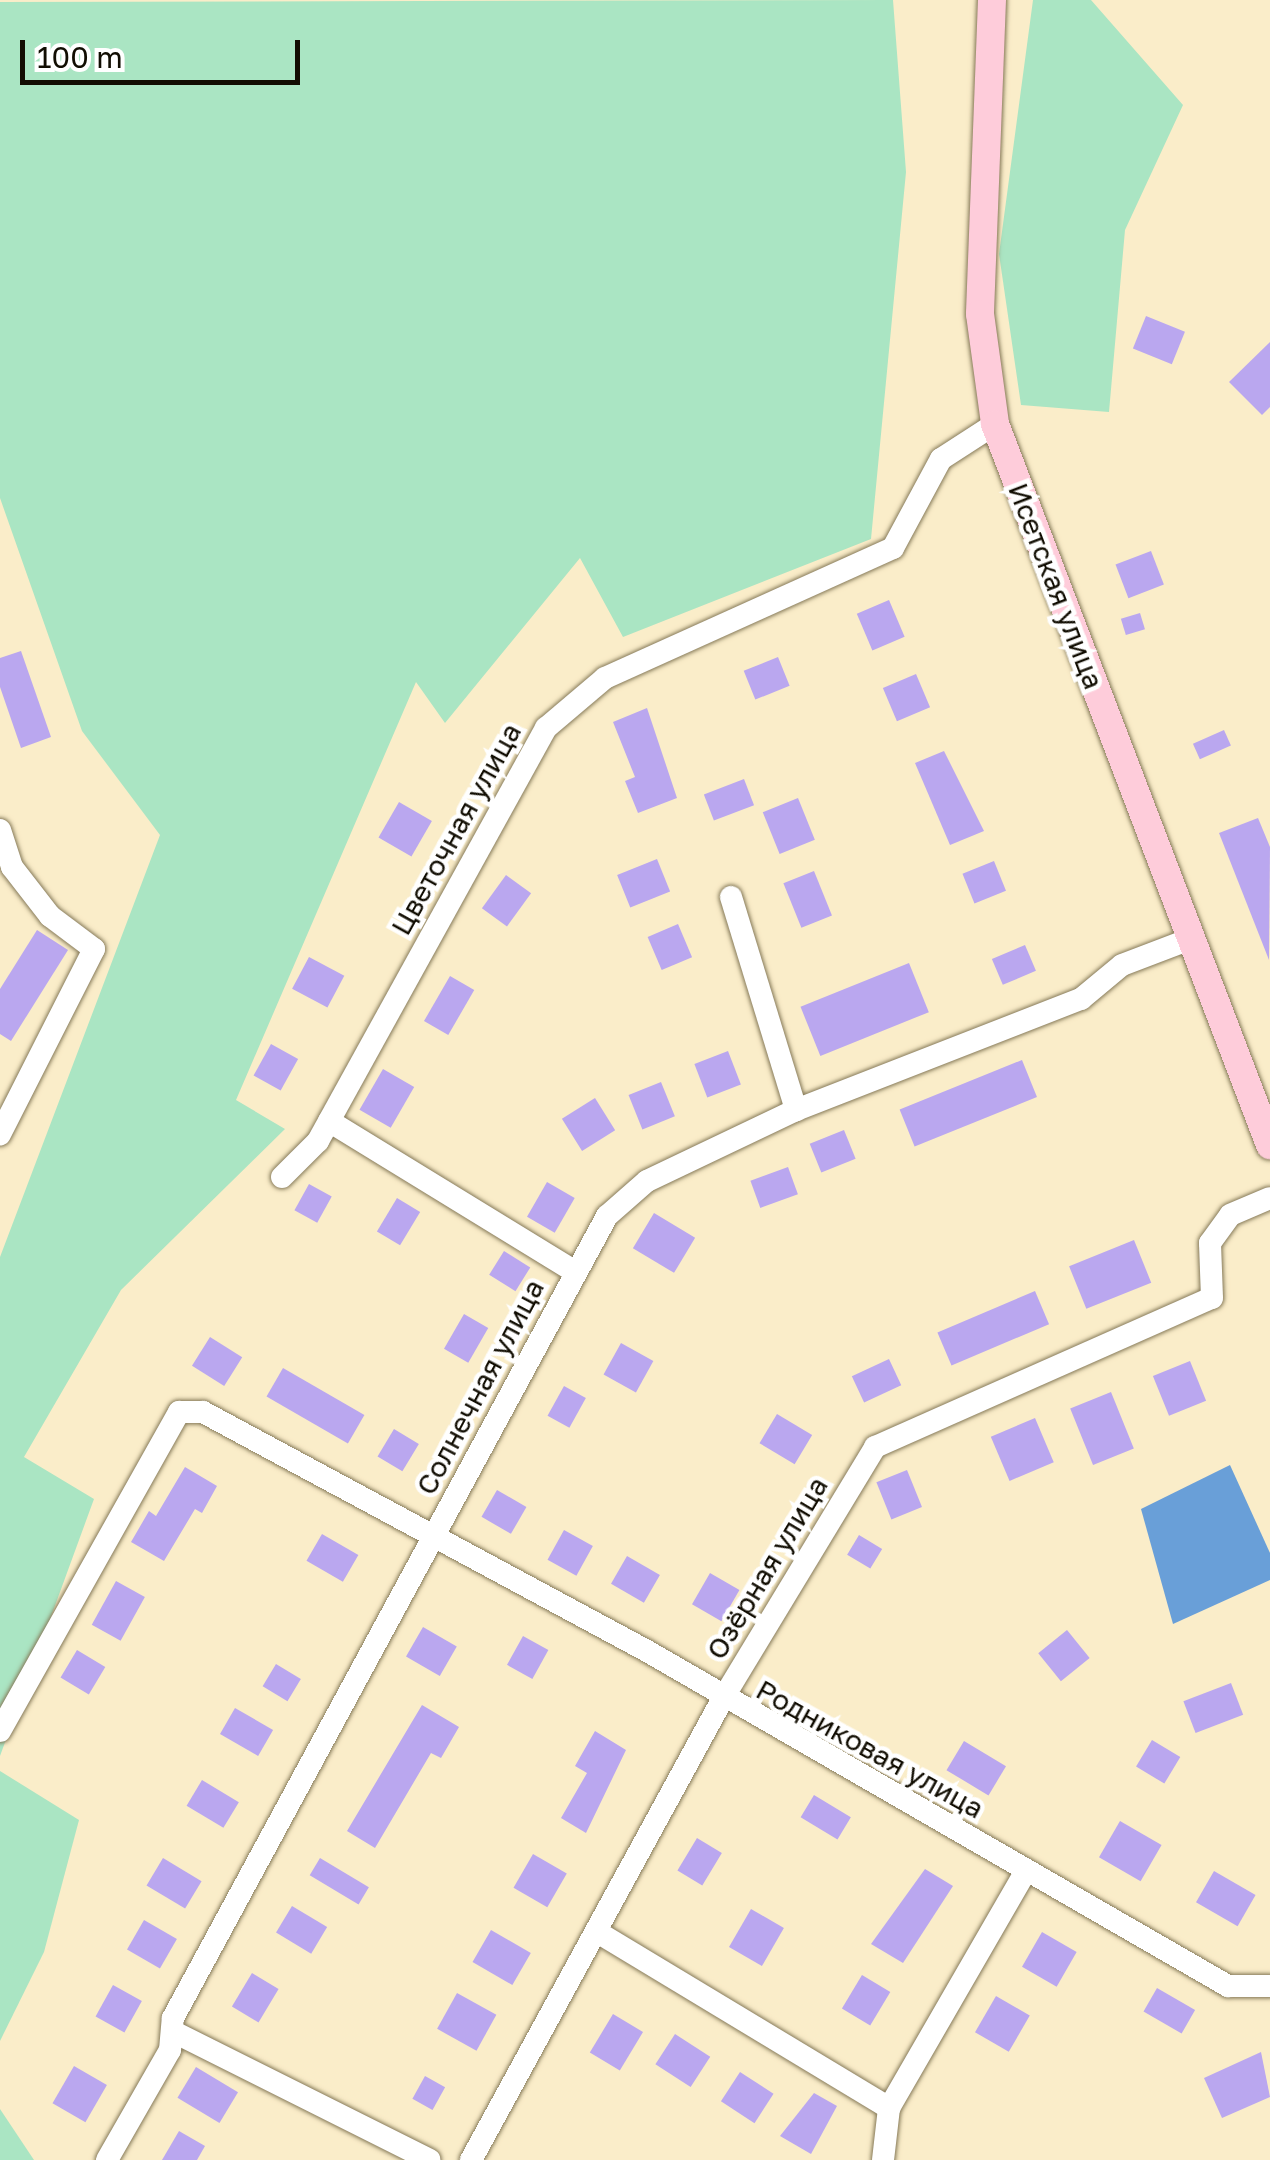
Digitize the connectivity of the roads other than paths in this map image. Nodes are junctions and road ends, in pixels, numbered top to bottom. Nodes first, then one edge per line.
1 (992, 0) edge
2 (995, 424) junction
3 (0, 830) edge
4 (731, 897) dead end
5 (1190, 939) junction
6 (796, 1110) junction
7 (329, 1121) junction
8 (0, 1134) edge
9 (1270, 1145) edge
10 (282, 1176) dead end
11 (1270, 1198) edge
12 (575, 1272) junction
13 (435, 1536) junction
14 (722, 1700) junction
15 (0, 1731) edge
16 (1026, 1871) junction
17 (599, 1933) junction
18 (1270, 1986) edge
19 (172, 2031) junction
20 (889, 2108) junction
21 (107, 2160) edge
22 (430, 2160) edge
23 (471, 2160) edge
24 (883, 2160) edge

1 - 2 main road, Исетская улица
2 - 5 main road, Исетская улица
2 - 7 street, Цветочная улица
3 - 8 street
4 - 6 street
5 - 6 street, Солнечная улица
5 - 9 main road, Исетская улица
6 - 12 street, Солнечная улица
7 - 10 street, Цветочная улица
7 - 12 street
11 - 14 street, Озёрная улица
12 - 13 street, Солнечная улица
13 - 14 street, Родниковая улица
13 - 15 street, Родниковая улица
13 - 19 street, Солнечная улица
14 - 16 street, Родниковая улица
14 - 17 street, Озёрная улица
16 - 18 street, Родниковая улица
16 - 20 street
17 - 20 street
17 - 23 street, Озёрная улица
19 - 21 street, Солнечная улица
19 - 22 street
20 - 24 street

